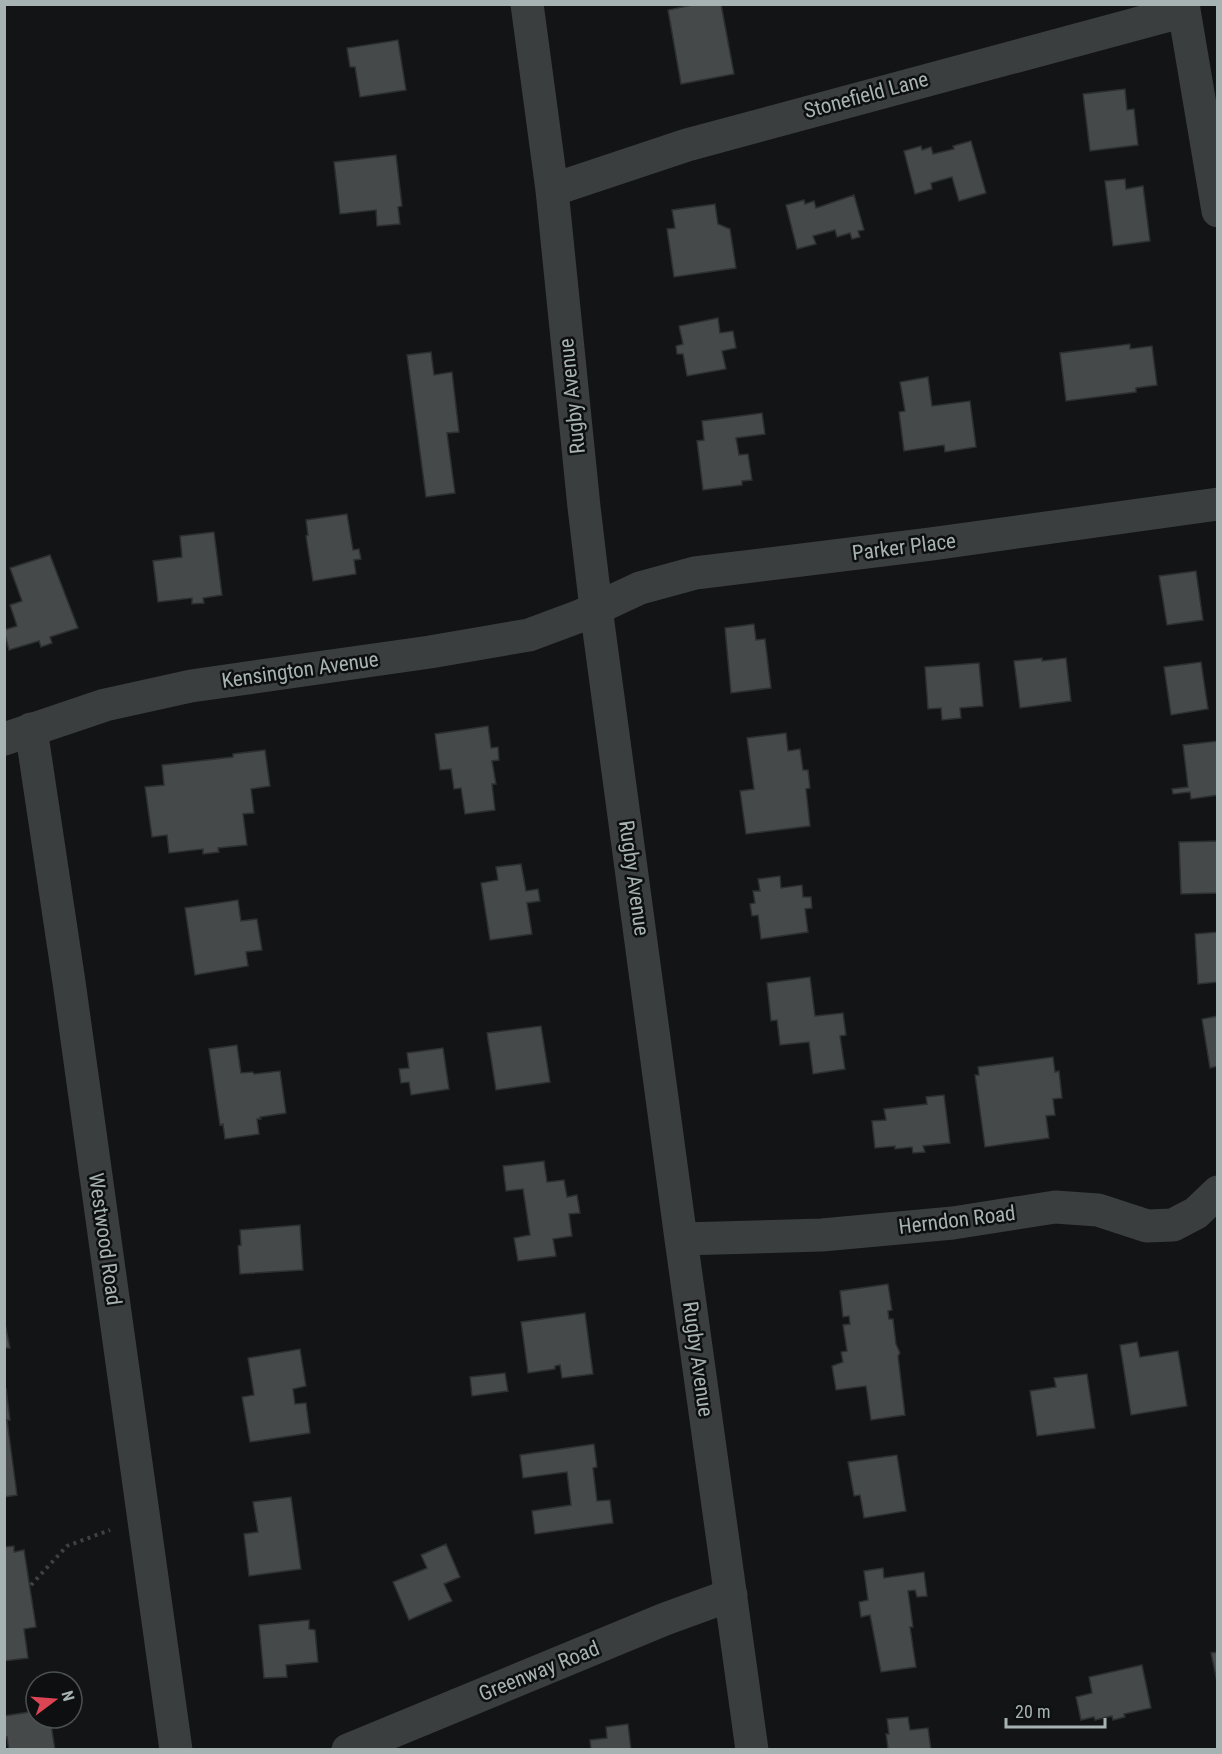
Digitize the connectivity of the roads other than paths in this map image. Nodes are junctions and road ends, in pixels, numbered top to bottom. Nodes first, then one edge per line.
1 (527, 4) edge
2 (1183, 8) edge
3 (552, 190) junction
4 (1218, 211) edge
5 (1218, 504) edge
6 (596, 608) junction
7 (18, 734) edge
8 (1218, 1192) edge
9 (681, 1239) junction
10 (731, 1595) junction
11 (176, 1749) edge
12 (348, 1749) edge
13 (752, 1749) edge

1 - 3 street, Rugby Avenue
2 - 3 street, Stonefield Lane
2 - 4 street
3 - 6 street, Rugby Avenue
5 - 6 street, Parker Place
6 - 7 street, Kensington Avenue
6 - 9 street, Rugby Avenue
7 - 11 street, Westwood Road
8 - 9 street, Herndon Road
9 - 10 street, Rugby Avenue
10 - 12 street, Greenway Road
10 - 13 street, Rugby Avenue

